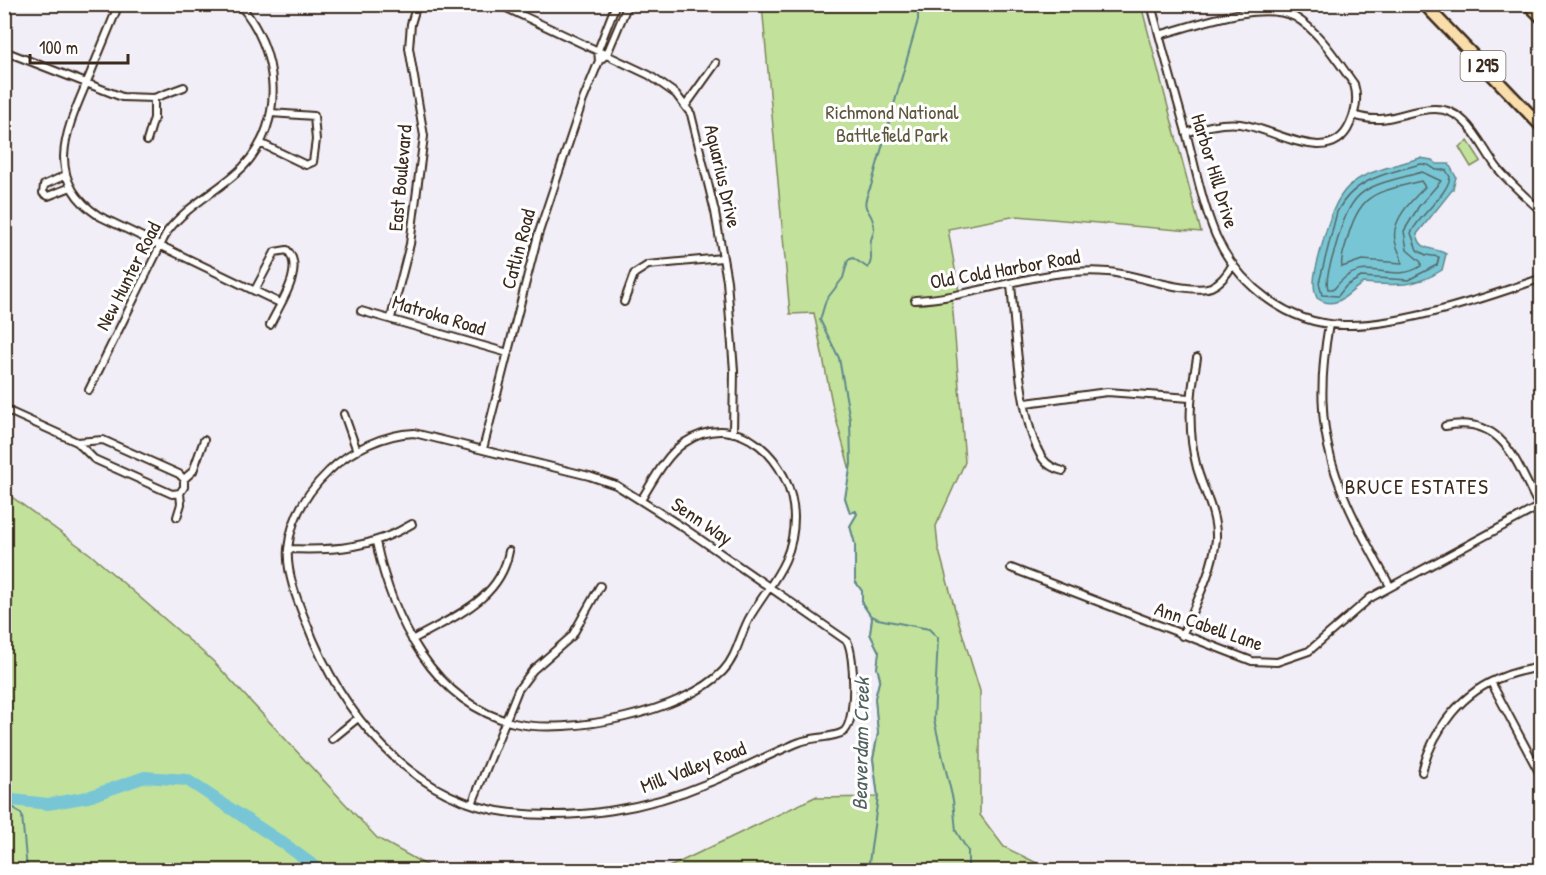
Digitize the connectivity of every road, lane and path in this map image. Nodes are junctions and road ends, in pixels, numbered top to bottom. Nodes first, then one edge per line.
1 (119, 4) edge
2 (239, 4) edge
3 (417, 4) edge
4 (498, 4) edge
5 (616, 4) edge
6 (628, 4) edge
7 (1151, 4) edge
8 (1424, 4) edge
9 (1528, 4) edge
10 (1542, 18) edge
11 (1159, 35) junction
12 (598, 50) junction
13 (7, 52) edge
14 (607, 54) junction
15 (598, 62) junction
16 (716, 63) dead end
17 (4, 66) edge
18 (86, 84) junction
19 (184, 87) dead end
20 (154, 98) junction
21 (686, 105) junction
22 (271, 113) junction
23 (1354, 115) junction
24 (1542, 127) edge
25 (1186, 133) junction
26 (147, 141) dead end
27 (260, 143) junction
28 (66, 175) junction
29 (71, 187) junction
30 (1542, 212) edge
31 (159, 244) junction
32 (722, 258) junction
33 (1233, 264) junction
34 (1542, 278) edge
35 (1011, 284) junction
36 (255, 290) junction
37 (915, 300) dead end
38 (624, 302) dead end
39 (280, 303) junction
40 (361, 311) dead end
41 (391, 318) junction
42 (1329, 324) junction
43 (270, 325) dead end
44 (508, 353) junction
45 (1197, 358) dead end
46 (89, 390) dead end
47 (1190, 398) junction
48 (1026, 403) junction
49 (4, 409) edge
50 (344, 414) dead end
51 (1444, 426) dead end
52 (733, 433) junction
53 (204, 440) dead end
54 (77, 442) junction
55 (483, 448) junction
56 (357, 451) junction
57 (1063, 471) dead end
58 (184, 479) junction
59 (180, 493) junction
60 (641, 500) junction
61 (1541, 508) edge
62 (177, 517) dead end
63 (412, 524) dead end
64 (376, 542) junction
65 (288, 549) junction
66 (508, 551) dead end
67 (1011, 568) dead end
68 (600, 586) dead end
69 (1390, 586) junction
70 (770, 588) junction
71 (1182, 636) junction
72 (412, 640) junction
73 (1542, 666) edge
74 (852, 682) joint
75 (1491, 682) junction
76 (358, 718) junction
77 (506, 721) junction
78 (332, 739) dead end
79 (1422, 772) dead end
80 (1542, 778) edge
81 (472, 804) junction

1 - 18 street
2 - 22 street, New Hunter Road
3 - 41 street, East Boulevard
4 - 12 street, Aquarius Drive
5 - 12 street, Catlin Road
6 - 14 street, Catlin Road
7 - 11 street, Harbor Hill Drive
8 - 24 highway, I 295
9 - 10 highway
11 - 23 street
11 - 25 street, Harbor Hill Drive
12 - 14 street, Aquarius Drive
12 - 15 street, Catlin Road
13 - 17 street
13 - 18 street
14 - 15 street, Catlin Road
14 - 21 street, Aquarius Drive
15 - 44 street, Catlin Road
16 - 21 street
18 - 20 street
18 - 28 street
19 - 20 street
20 - 26 street
21 - 32 street, Aquarius Drive
22 - 27 street, New Hunter Road
22 - 27 street
23 - 25 street
23 - 30 street
25 - 33 street, Harbor Hill Drive
27 - 31 street, New Hunter Road
28 - 29 street
28 - 29 street
29 - 31 street
31 - 36 street
31 - 46 street, New Hunter Road
32 - 38 street
32 - 52 street, Aquarius Drive
33 - 35 street, Old Cold Harbor Road
33 - 42 street, Harbor Hill Drive
34 - 42 street, Harbor Hill Drive
35 - 37 street, Old Cold Harbor Road
35 - 48 street
36 - 39 street
36 - 39 street
39 - 43 street
40 - 41 street, Matroka Road
41 - 44 street, Matroka Road
42 - 69 street
44 - 55 street, Catlin Road
45 - 47 street
47 - 48 street
47 - 71 street
48 - 57 street
49 - 54 street
50 - 56 street
51 - 61 street
52 - 60 street
52 - 70 street
53 - 58 street
54 - 58 street
54 - 59 street
55 - 56 street, Mill Valley Road
55 - 60 street, Senn Way
56 - 65 street, Mill Valley Road
58 - 59 street
59 - 62 street
60 - 70 street, Senn Way
61 - 69 street, Ann Cabell Lane
63 - 64 street
64 - 65 street
64 - 72 street
65 - 76 street, Mill Valley Road
66 - 72 street
67 - 71 street, Ann Cabell Lane
68 - 77 street
69 - 71 street, Ann Cabell Lane
70 - 74 street, Senn Way
70 - 77 street
72 - 77 street
73 - 75 street
74 - 81 street, Mill Valley Road
75 - 79 street
75 - 80 street
76 - 78 street
76 - 81 street, Mill Valley Road
77 - 81 street

